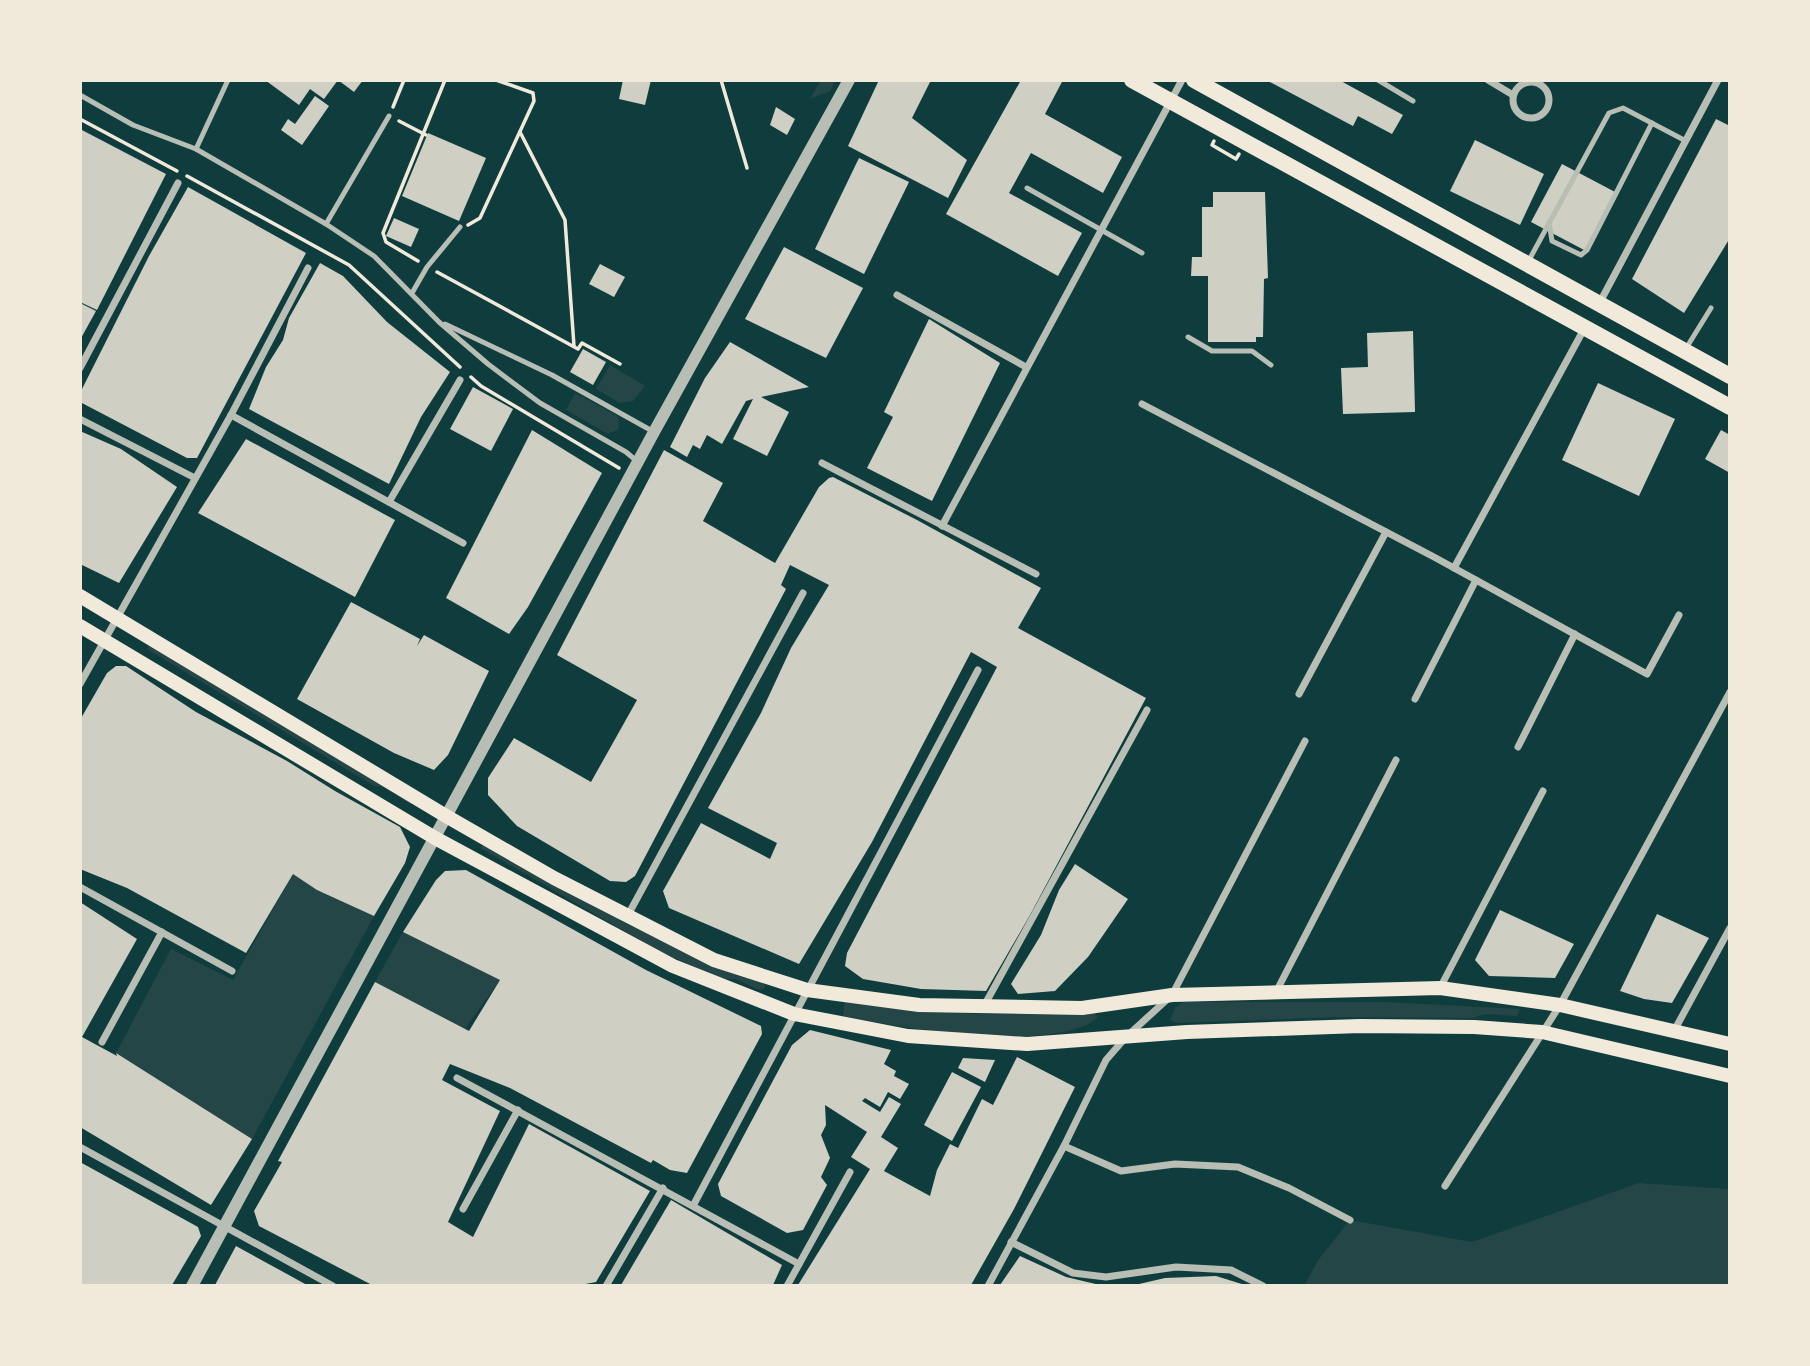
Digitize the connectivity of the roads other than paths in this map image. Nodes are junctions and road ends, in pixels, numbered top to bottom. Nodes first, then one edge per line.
1 (229, 80) edge
2 (849, 80) edge
3 (1132, 80) edge
4 (1182, 80) edge
5 (1194, 80) edge
6 (1378, 80) edge
7 (1489, 80) edge
8 (1718, 80) edge
9 (80, 95) edge
10 (1513, 95) junction
11 (1171, 101) junction
12 (1413, 101) dead end
13 (389, 116) road end
14 (1652, 123) junction
15 (1686, 141) junction
16 (197, 149) junction
17 (177, 183) dead end
18 (1027, 188) dead end
19 (1549, 222) junction
20 (326, 224) junction
21 (460, 227) road end
22 (1102, 228) junction
23 (1142, 253) dead end
24 (1527, 265) junction
25 (308, 268) dead end
26 (412, 292) junction
27 (897, 295) dead end
28 (1598, 305) junction
29 (1711, 308) dead end
30 (439, 322) junction
31 (1584, 329) junction
32 (1188, 337) dead end
33 (1684, 352) junction
34 (1271, 365) dead end
35 (1026, 367) junction
36 (80, 368) edge
37 (1730, 376) edge
38 (460, 380) dead end
39 (1142, 404) dead end
40 (1730, 407) edge
41 (231, 415) junction
42 (80, 419) edge
43 (654, 432) junction
44 (822, 463) dead end
45 (639, 464) junction
46 (195, 478) junction
47 (389, 502) junction
48 (942, 526) junction
49 (1386, 532) junction
50 (463, 543) dead end
51 (1454, 568) junction
52 (1036, 574) dead end
53 (1476, 580) junction
54 (803, 593) dead end
55 (80, 596) edge
56 (1679, 615) dead end
57 (118, 617) junction
58 (80, 626) edge
59 (1575, 634) junction
60 (105, 640) junction
61 (978, 670) dead end
62 (80, 684) edge
63 (1730, 692) edge
64 (1299, 694) dead end
65 (1415, 699) dead end
66 (1147, 710) dead end
67 (1305, 741) dead end
68 (1518, 747) dead end
69 (1396, 761) dead end
70 (1543, 791) dead end
71 (446, 816) junction
72 (435, 838) junction
73 (80, 887) edge
74 (628, 915) junction
75 (1730, 928) edge
76 (162, 932) junction
77 (232, 971) dead end
78 (1440, 988) junction
79 (807, 990) junction
80 (1276, 992) junction
81 (1172, 995) junction
82 (1560, 1005) junction
83 (984, 1006) junction
84 (794, 1014) junction
85 (1674, 1031) junction
86 (1542, 1032) junction
87 (1126, 1037) junction
88 (102, 1042) dead end
89 (1730, 1044) edge
90 (1730, 1076) edge
91 (457, 1077) dead end
92 (518, 1111) junction
93 (1064, 1146) junction
94 (80, 1147) edge
95 (850, 1172) dead end
96 (1445, 1186) dead end
97 (663, 1188) junction
98 (694, 1204) junction
99 (463, 1209) dead end
100 (1350, 1220) dead end
101 (225, 1226) junction
102 (1011, 1242) junction
103 (799, 1264) junction
104 (192, 1286) edge
105 (333, 1286) edge
106 (606, 1286) edge
107 (787, 1286) edge
108 (988, 1286) edge
109 (1263, 1286) edge

1 - 16 lane
2 - 43 street
3 - 11 main road
4 - 11 street
5 - 24 main road
6 - 12 lane
7 - 10 street
8 - 15 street
9 - 16 lane
10 - 10 street
11 - 22 street
11 - 31 main road
13 - 20 lane
14 - 15 lane
14 - 19 lane
14 - 19 lane
15 - 28 street
16 - 20 lane
17 - 36 street
18 - 22 lane
19 - 24 lane
20 - 26 lane
21 - 26 lane
22 - 23 lane
22 - 35 street
24 - 28 main road
25 - 41 street
26 - 30 lane
27 - 35 street
28 - 33 main road
29 - 33 lane
30 - 43 lane
30 - 45 lane
31 - 40 main road
31 - 51 street
32 - 34 lane
33 - 37 main road
35 - 48 street
38 - 47 street
39 - 49 street
41 - 46 street
41 - 47 street
42 - 46 street
43 - 45 street
44 - 48 street
45 - 71 street
46 - 57 street
47 - 50 street
48 - 52 street
49 - 51 street
49 - 64 street
51 - 53 street
53 - 59 street
53 - 65 street
54 - 74 street
55 - 57 main road
56 - 59 street
57 - 60 street
57 - 71 main road
58 - 60 main road
59 - 68 street
60 - 62 street
60 - 72 main road
61 - 79 street
63 - 82 street
66 - 83 street
67 - 81 street
69 - 80 street
70 - 78 street
71 - 72 street
71 - 74 main road
72 - 84 main road
72 - 101 street
73 - 76 street
74 - 79 main road
75 - 85 street
76 - 77 street
76 - 88 street
78 - 80 main road
78 - 82 main road
79 - 83 main road
79 - 84 street
80 - 81 main road
81 - 83 main road
81 - 87 street
82 - 85 main road
82 - 86 street
84 - 87 main road
84 - 98 street
85 - 89 main road
86 - 87 main road
86 - 90 main road
86 - 96 street
87 - 93 street
91 - 92 street
92 - 97 street
92 - 99 street
93 - 100 street
93 - 102 street
94 - 101 street
95 - 103 street
97 - 98 street
97 - 106 street
98 - 103 street
101 - 104 street
101 - 105 street
102 - 108 street
102 - 109 street
103 - 107 street

